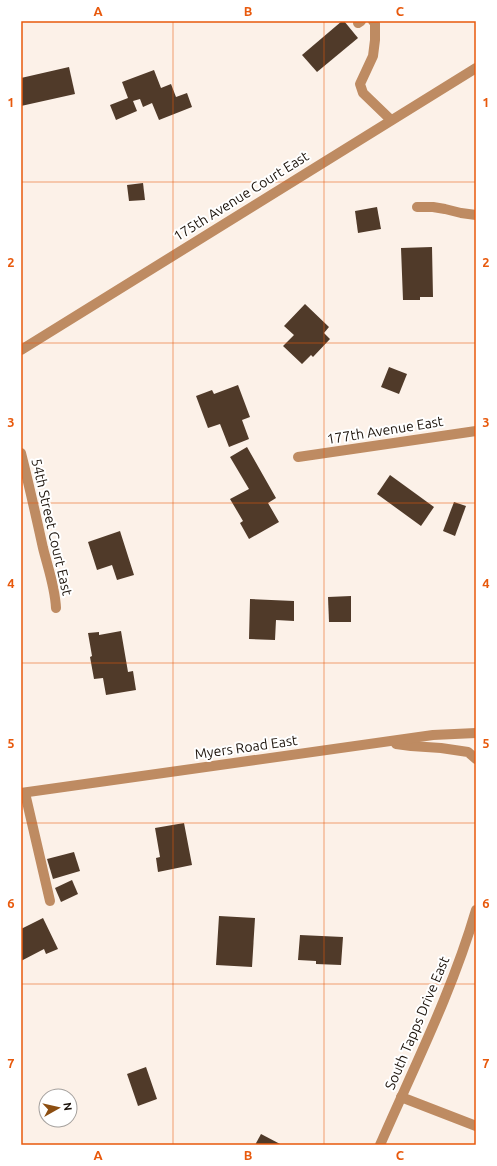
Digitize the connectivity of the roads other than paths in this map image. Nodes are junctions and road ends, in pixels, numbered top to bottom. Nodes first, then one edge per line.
1 (373, 21) edge
2 (476, 68) edge
3 (391, 120) junction
4 (417, 207) dead end
5 (476, 215) edge
6 (21, 350) edge
7 (476, 430) edge
8 (21, 453) edge
9 (298, 457) dead end
10 (56, 608) dead end
11 (476, 733) edge
12 (384, 742) junction
13 (476, 759) edge
14 (23, 793) edge
15 (50, 901) dead end
16 (476, 910) edge
17 (401, 1097) junction
18 (476, 1126) edge
19 (380, 1145) edge

1 - 3 street
2 - 3 street, 175th Avenue Court East
3 - 6 street, 175th Avenue Court East
4 - 5 street
7 - 9 street, 177th Avenue East
8 - 10 street, 54th Street Court East
11 - 12 street, Myers Road East
12 - 13 street
12 - 14 street, Myers Road East
14 - 15 street
16 - 17 street, South Tapps Drive East
17 - 18 street
17 - 19 street, South Tapps Drive East

